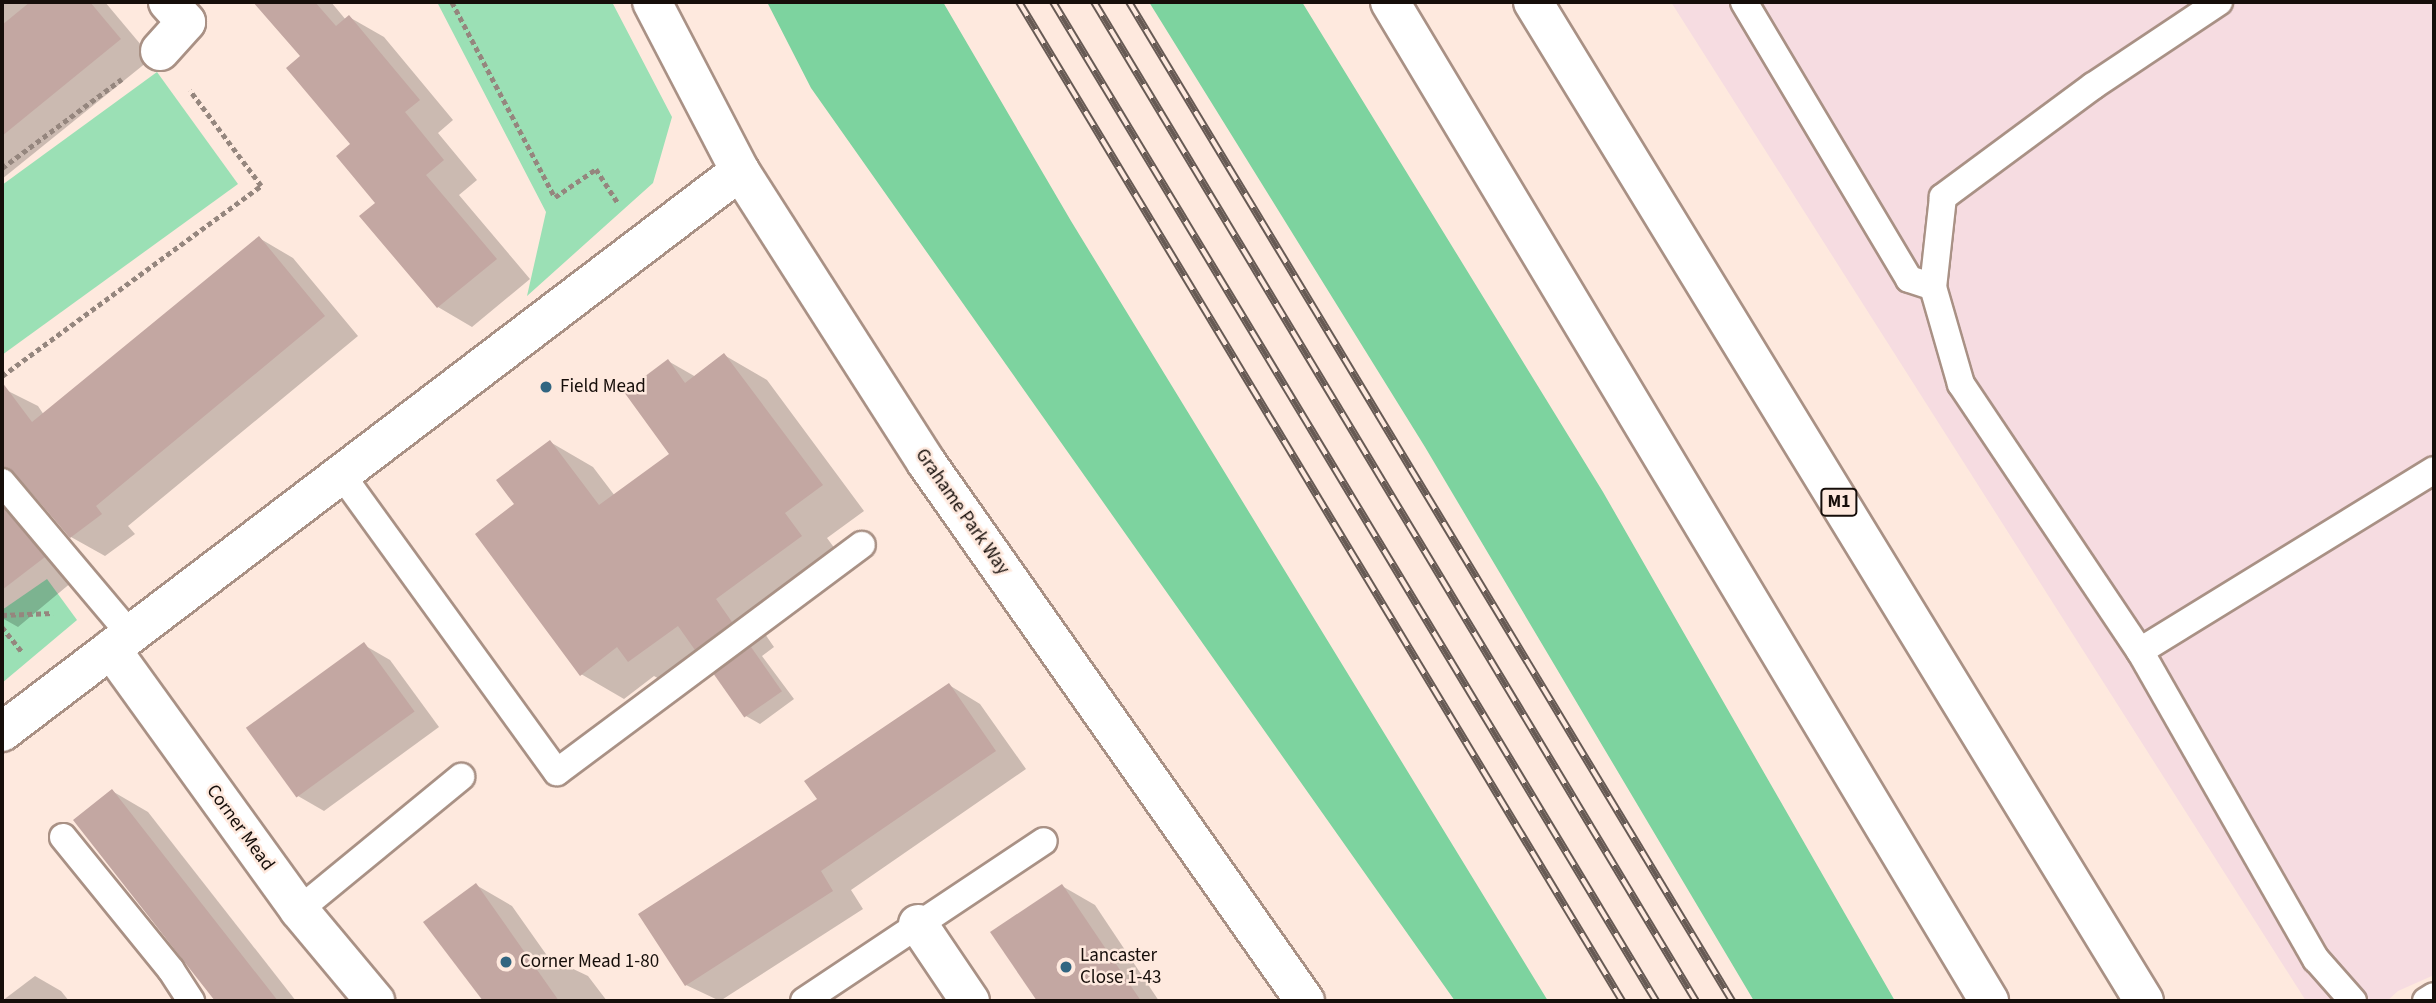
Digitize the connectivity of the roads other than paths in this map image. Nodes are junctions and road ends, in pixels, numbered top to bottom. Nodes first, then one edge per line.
1 (169, 2) edge
2 (652, 2) edge
3 (1390, 2) edge
4 (1534, 2) edge
5 (1744, 2) edge
6 (2220, 2) edge
7 (160, 51) road end
8 (740, 171) junction
9 (1933, 288) junction
10 (2434, 470) edge
11 (341, 474) junction
12 (2, 482) edge
13 (862, 545) dead end
14 (121, 641) junction
15 (2140, 651) junction
16 (2, 732) edge
17 (461, 777) dead end
18 (63, 837) dead end
19 (1044, 841) dead end
20 (299, 910) junction
21 (918, 924) junction
22 (2434, 996) edge
23 (191, 1001) edge
24 (375, 1001) edge
25 (804, 1001) edge
26 (970, 1001) edge
27 (1306, 1001) edge
28 (1989, 1001) edge
29 (2144, 1001) edge
30 (2353, 1001) edge
31 (2426, 1001) edge

1 - 7 main road
2 - 8 main road, Grahame Park Way
3 - 28 main road
4 - 29 main road, M1
5 - 9 lane
6 - 9 lane
8 - 11 main road
8 - 27 main road, Grahame Park Way
9 - 15 lane
10 - 15 lane
11 - 13 lane
11 - 14 main road
12 - 14 lane
14 - 16 main road
14 - 20 main road, Corner Mead
15 - 30 lane
17 - 20 lane
18 - 23 lane
19 - 21 lane
20 - 24 main road, Corner Mead
21 - 25 lane
21 - 26 main road
22 - 31 lane

